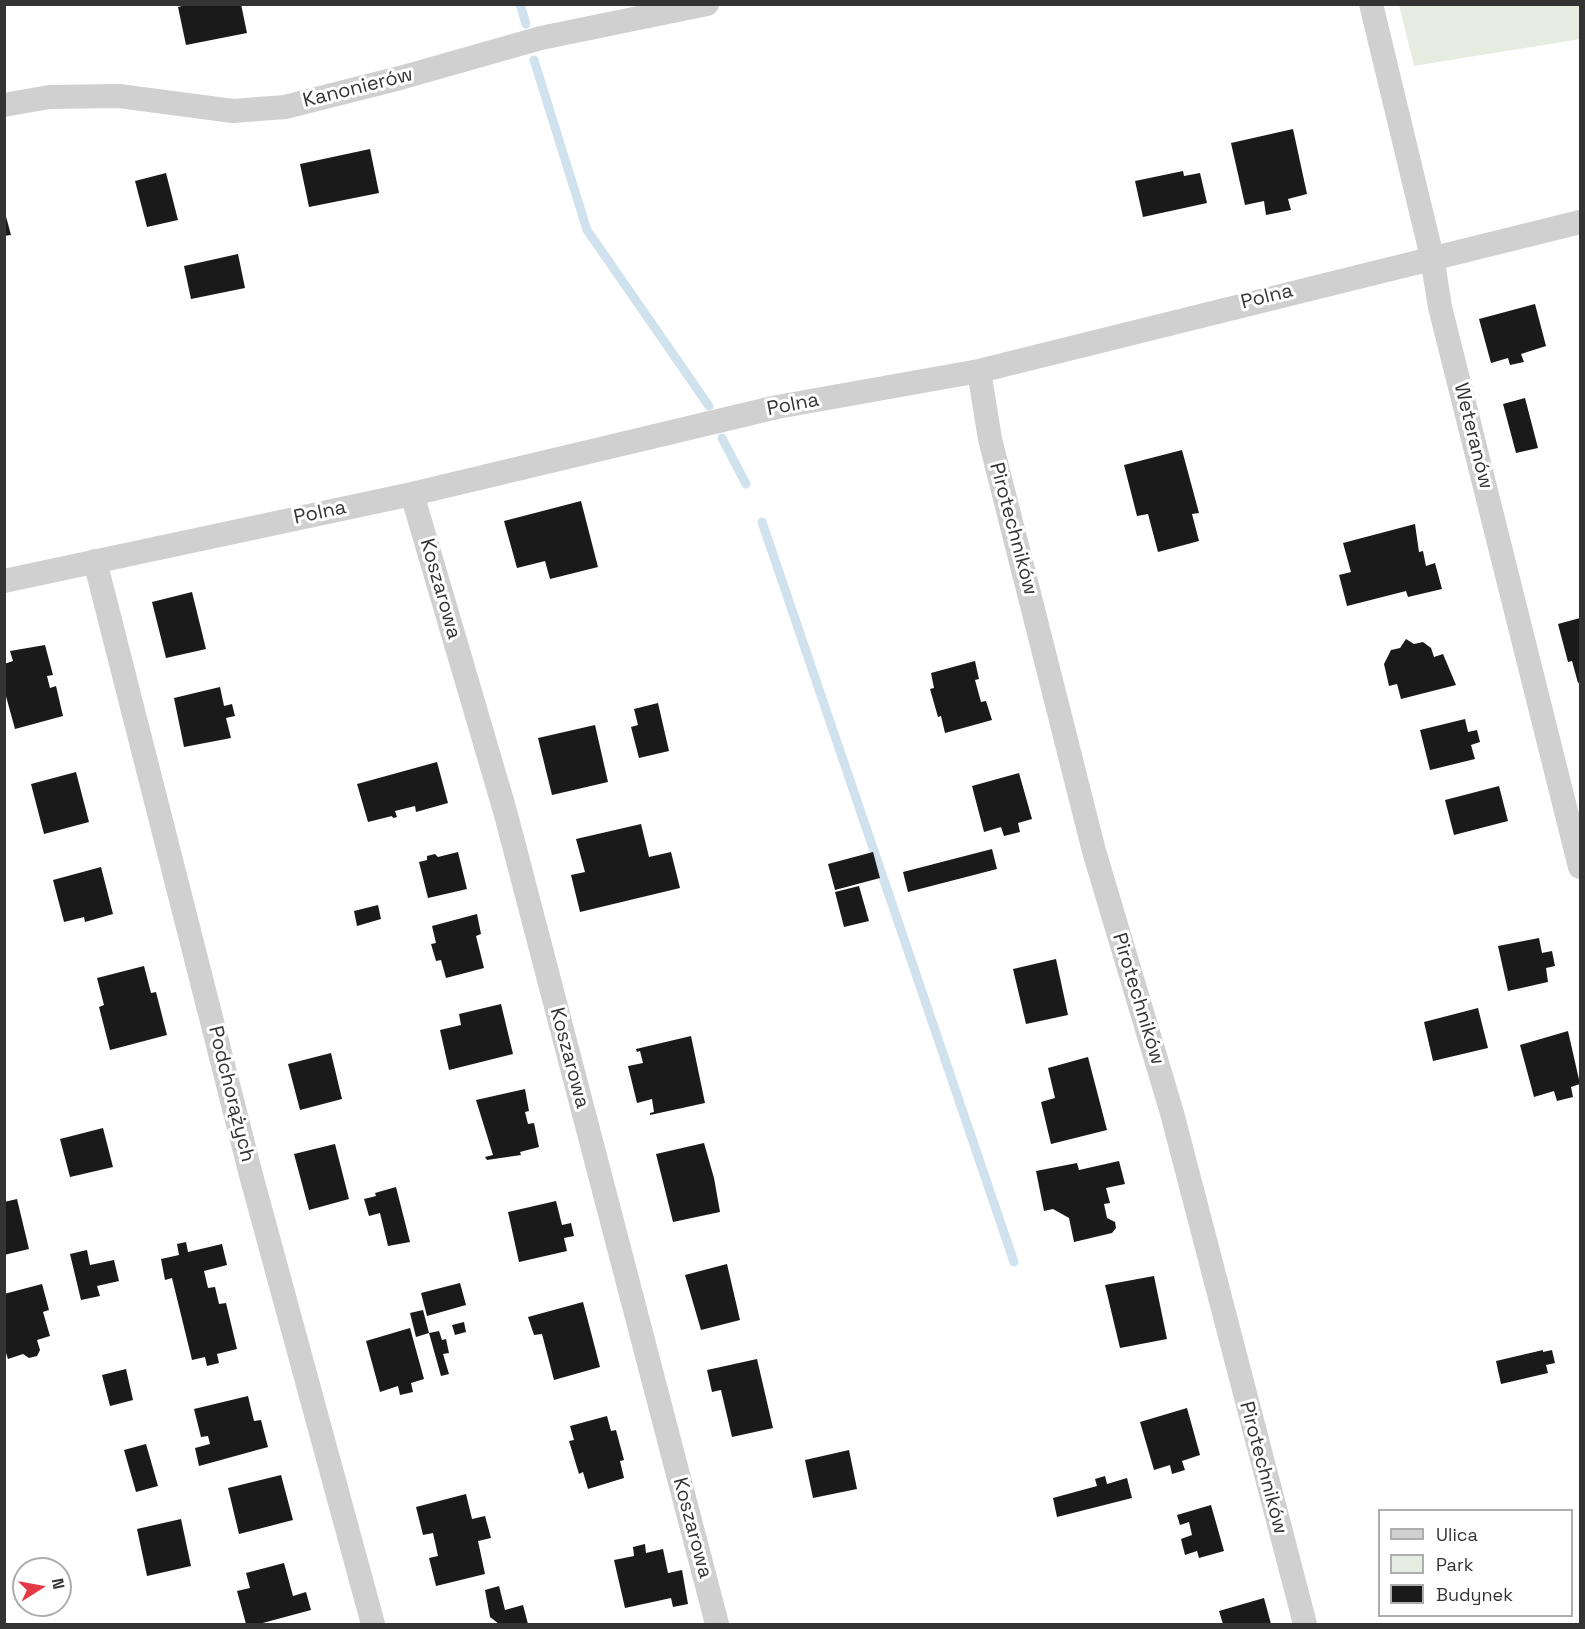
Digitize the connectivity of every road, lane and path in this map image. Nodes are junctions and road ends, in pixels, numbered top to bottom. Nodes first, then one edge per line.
1 (706, 4) edge
2 (1371, 4) edge
3 (4, 105) edge
4 (1581, 222) edge
5 (1432, 257) junction
6 (979, 371) junction
7 (412, 494) junction
8 (95, 561) junction
9 (4, 581) edge
10 (1581, 867) edge
11 (373, 1624) edge
12 (717, 1624) edge
13 (1305, 1624) edge

1 - 3 street, Kanonierów
2 - 5 street, Weteranów
4 - 5 street, Polna
5 - 6 street, Polna
5 - 10 street, Weteranów
6 - 7 street, Polna
6 - 13 street, Pirotechników
7 - 8 street, Polna
7 - 12 street, Koszarowa
8 - 9 street, Polna
8 - 11 street, Podchorążych

